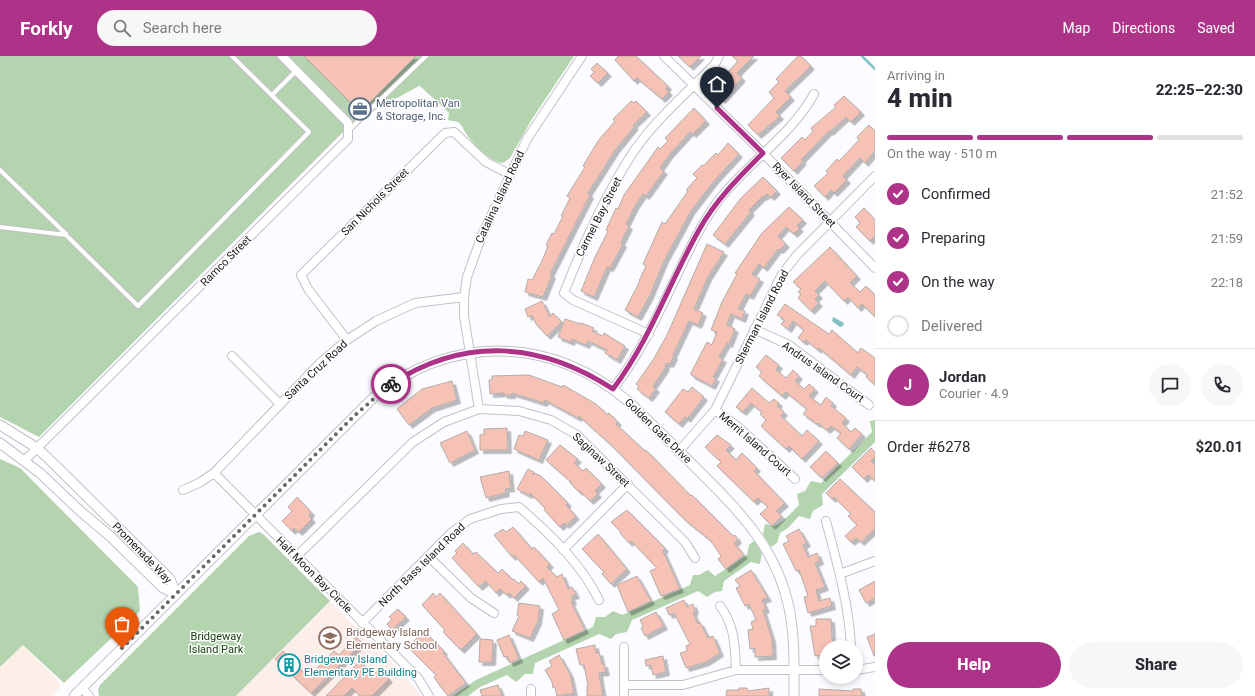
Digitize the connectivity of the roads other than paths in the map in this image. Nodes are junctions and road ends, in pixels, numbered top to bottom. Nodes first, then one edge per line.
1 (232, 56) edge
2 (282, 56) edge
3 (426, 56) edge
4 (582, 56) edge
5 (664, 56) edge
6 (719, 56) edge
7 (296, 70) junction
8 (694, 86) junction
9 (814, 94) dead end
10 (272, 95) junction
11 (348, 130) junction
12 (763, 153) junction
13 (0, 170) edge
14 (509, 174) junction
15 (875, 176) edge
16 (829, 222) junction
17 (0, 227) edge
18 (66, 235) junction
19 (875, 268) edge
20 (464, 297) junction
21 (754, 329) junction
22 (649, 334) junction
23 (347, 340) junction
24 (469, 353) junction
25 (232, 356) dead end
26 (613, 389) junction
27 (280, 404) junction
28 (869, 405) dead end
29 (479, 409) junction
30 (716, 410) junction
31 (0, 425) edge
32 (0, 443) edge
33 (37, 448) junction
34 (679, 451) junction
35 (25, 460) junction
36 (214, 473) junction
37 (795, 479) dead end
38 (628, 484) junction
39 (183, 490) dead end
40 (255, 515) junction
41 (826, 521) dead end
42 (563, 550) junction
43 (296, 557) junction
44 (429, 557) junction
45 (695, 558) dead end
46 (875, 561) edge
47 (840, 574) junction
48 (176, 594) junction
49 (599, 600) dead end
50 (720, 606) dead end
51 (494, 614) dead end
52 (362, 623) junction
53 (851, 640) edge
54 (624, 648) dead end
55 (875, 668) edge
56 (863, 669) edge
57 (736, 670) junction
58 (794, 670) junction
59 (819, 670) edge
60 (624, 686) junction
61 (82, 688) junction
62 (74, 696) edge
63 (89, 696) edge
64 (429, 696) edge
65 (624, 696) edge
66 (794, 696) edge

1 - 10 lane
2 - 7 street
3 - 11 lane
4 - 14 street, Catalina Island Road
5 - 8 street, Ryer Island Street
6 - 8 street, Carmel Bay Street
7 - 10 lane
7 - 11 street
8 - 12 street, Ryer Island Street
8 - 22 street, Carmel Bay Street
9 - 12 street
10 - 18 lane
11 - 33 street, Ramco Street
12 - 16 street, Ryer Island Street
12 - 22 street
13 - 18 lane
14 - 20 street, Catalina Island Road
14 - 23 street, San Nichols Street
15 - 16 street, Sherman Island Road
16 - 19 street, Ryer Island Street
16 - 21 street, Sherman Island Road
17 - 18 lane
20 - 23 street, Santa Cruz Road
20 - 24 street, Catalina Island Road
21 - 28 street, Andrus Island Court
21 - 30 street, Sherman Island Road
22 - 26 street
23 - 27 street, Santa Cruz Road
24 - 26 street, Golden Gate Drive
24 - 29 street, Catalina Island Road
24 - 40 street, Golden Gate Drive
25 - 27 street
26 - 34 street, Golden Gate Drive
27 - 36 street, Santa Cruz Road
29 - 38 street, Saginaw Street
29 - 43 street, Saginaw Street
30 - 34 street, Sherman Island Road
30 - 37 street, Merrit Island Court
31 - 33 street, Promenade Way
32 - 35 street, Promenade Way
33 - 35 street, Ramco Street
33 - 48 street, Promenade Way
34 - 58 street, Golden Gate Drive
35 - 48 street, Promenade Way
36 - 39 street, Santa Cruz Road
36 - 40 street, Half Moon Bay Circle
38 - 42 street
38 - 45 street, Saginaw Street
40 - 43 street, Half Moon Bay Circle
40 - 48 street, Golden Gate Drive
41 - 47 street
42 - 44 street, North Bass Island Road
42 - 49 street
43 - 52 street, Half Moon Bay Circle
44 - 51 street
44 - 52 street, North Bass Island Road
46 - 47 street
47 - 53 street
48 - 61 street, Golden Gate Drive
50 - 57 street
52 - 64 street, Half Moon Bay Circle
54 - 60 street
55 - 56 street
57 - 58 street
57 - 60 street
58 - 59 street
58 - 66 street, Golden Gate Drive
60 - 65 street
61 - 62 street, Golden Gate Drive
61 - 63 street

